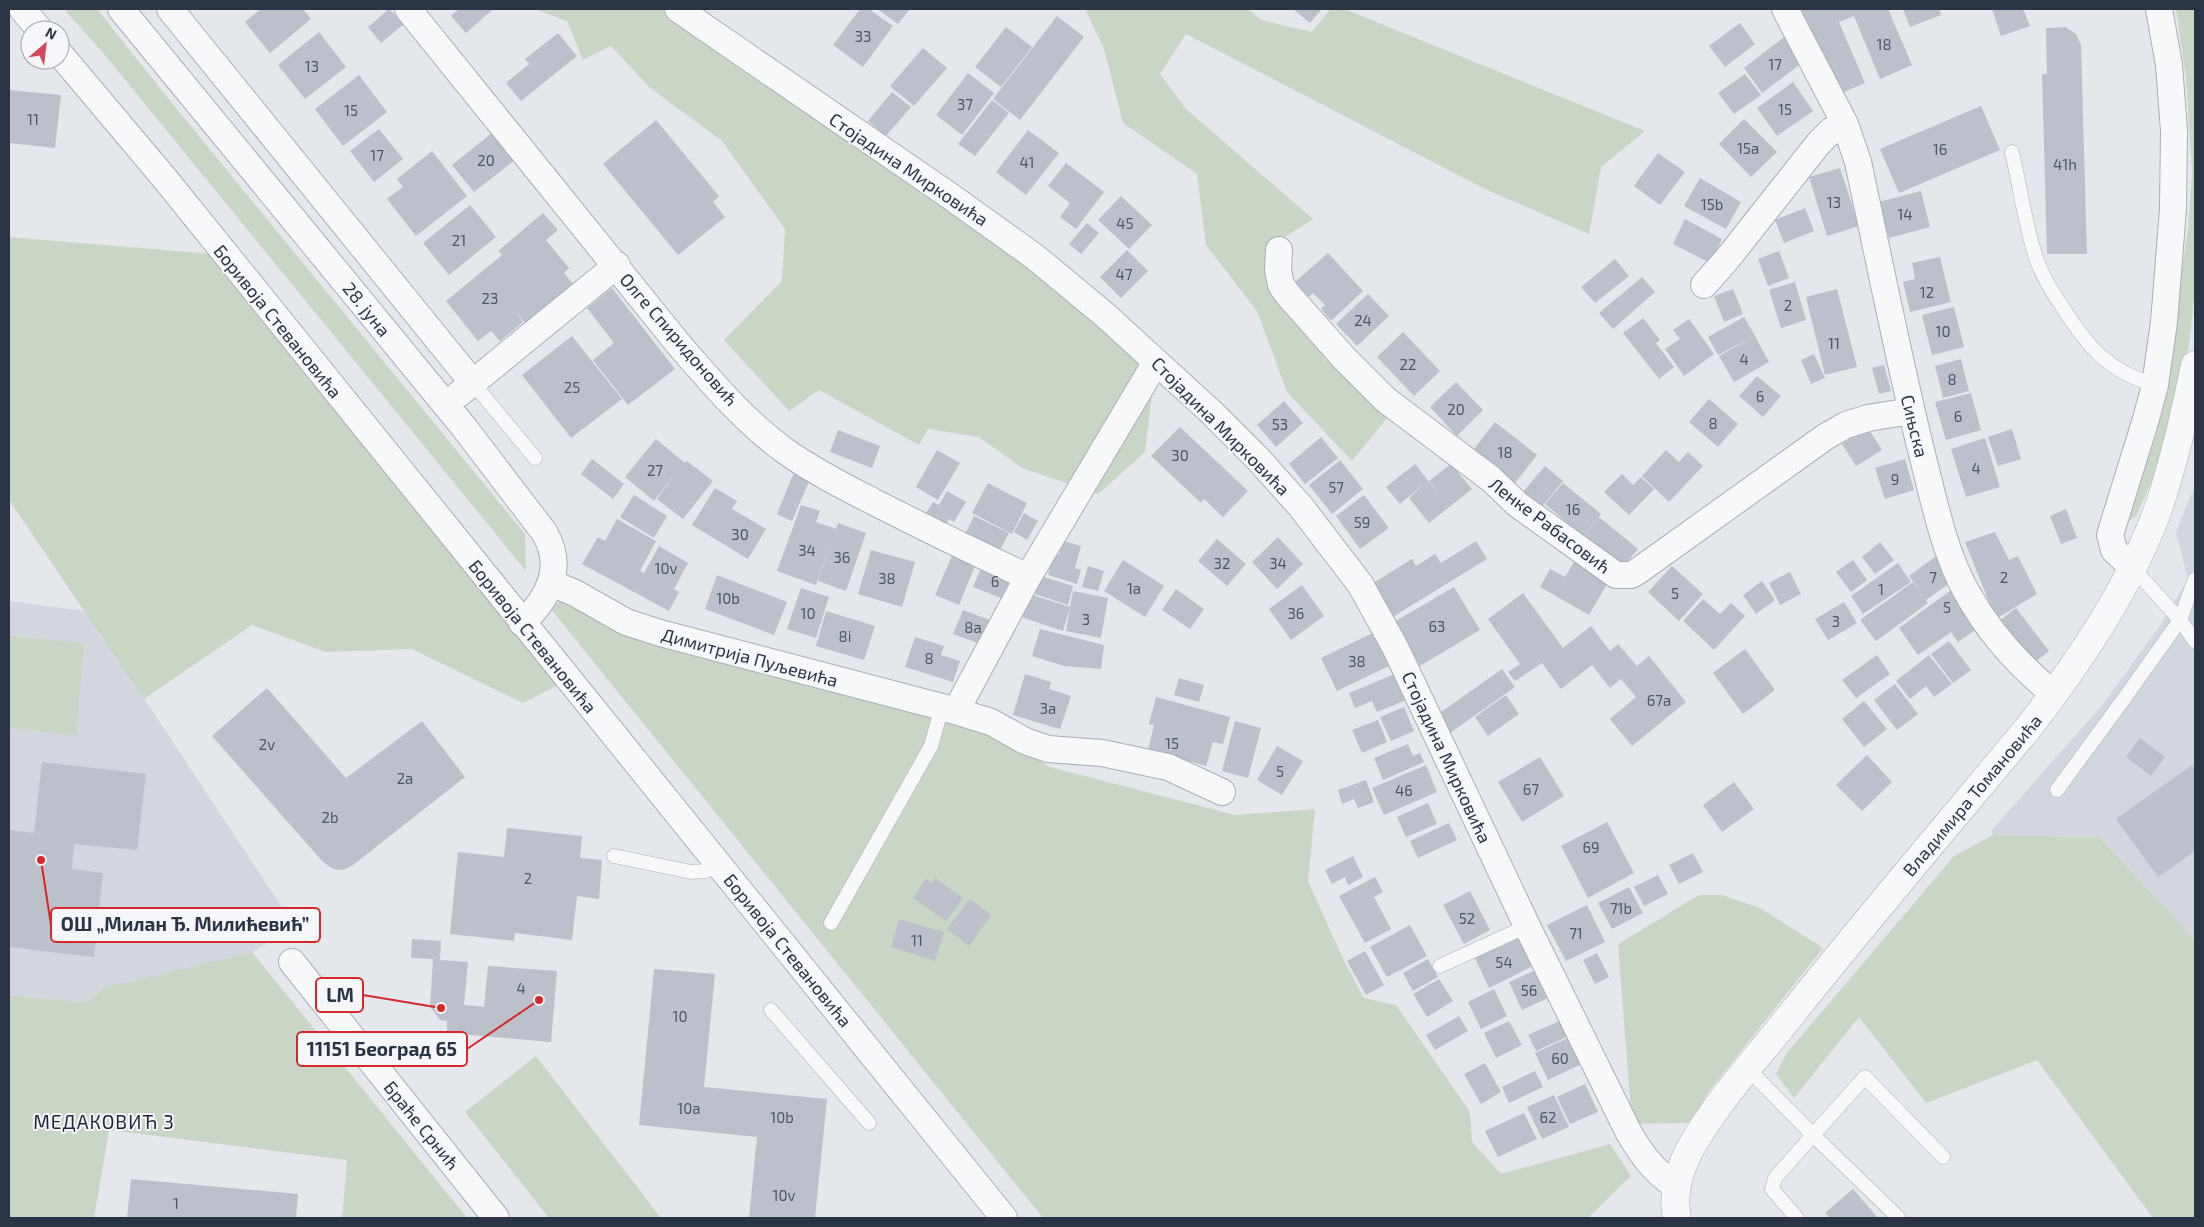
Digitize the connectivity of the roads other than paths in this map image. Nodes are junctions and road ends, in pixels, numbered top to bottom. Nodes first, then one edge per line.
1 (22, 9) edge
2 (121, 9) edge
3 (170, 9) edge
4 (408, 9) edge
5 (678, 9) edge
6 (1785, 9) edge
7 (2159, 9) edge
8 (31, 20) edge
9 (70, 66) edge
10 (1845, 124) junction
11 (2012, 152) dead end
12 (1279, 250) dead end
13 (616, 266) junction
14 (1704, 285) dead end
15 (1156, 362) junction
16 (2195, 365) edge
17 (473, 383) junction
18 (2154, 384) junction
19 (445, 404) junction
20 (1911, 411) junction
21 (534, 458) dead end
22 (2133, 568) junction
23 (1028, 577) junction
24 (2195, 579) edge
25 (551, 583) junction
26 (2180, 620) junction
27 (522, 623) junction
28 (2195, 641) edge
29 (2054, 694) junction
30 (949, 709) junction
31 (2056, 790) dead end
32 (1222, 792) dead end
33 (614, 856) dead end
34 (717, 864) junction
35 (831, 923) dead end
36 (1527, 926) junction
37 (292, 962) dead end
38 (1440, 966) dead end
39 (771, 1010) dead end
40 (1748, 1069) junction
41 (869, 1123) dead end
42 (1813, 1134) junction
43 (1943, 1157) dead end
44 (1676, 1186) junction
45 (496, 1218) edge
46 (1004, 1218) edge
47 (1676, 1218) edge
48 (1797, 1218) edge
49 (1899, 1218) edge

1 - 8 street
2 - 19 street, 28. јуна
3 - 17 street, 28. јуна
4 - 13 street, Олге Спиридоновић
5 - 15 street, Стојадина Мирковића
6 - 10 street, Сињска
7 - 18 street
9 - 27 street, Боривоја Стевановића
10 - 14 street
10 - 20 street, Сињска
11 - 18 lane
12 - 20 street, Ленке Рабасовић
13 - 17 street
13 - 23 street, Олге Спиридоновић
15 - 23 street
15 - 36 street, Стојадина Мирковића
16 - 22 street, Владимира Томановића
17 - 19 street
17 - 21 lane, 28. јуна
18 - 22 street
19 - 25 street, 28. јуна
20 - 29 street, Сињска
22 - 26 lane
22 - 29 street, Владимира Томановића
23 - 30 street
24 - 26 lane
25 - 27 street, 28. јуна
25 - 30 street, Димитрија Пуљевића
26 - 28 lane
26 - 31 lane
27 - 34 street, Боривоја Стевановића
29 - 40 street, Владимира Томановића
30 - 32 street, Димитрија Пуљевића
30 - 35 lane
33 - 34 lane
34 - 46 street, Боривоја Стевановића
36 - 38 lane
36 - 44 street, Стојадина Мирковића
37 - 45 street, Браће Срнић
39 - 41 lane
40 - 42 lane
40 - 44 street, Владимира Томановића
42 - 43 lane
42 - 48 lane
42 - 49 lane
44 - 47 street

